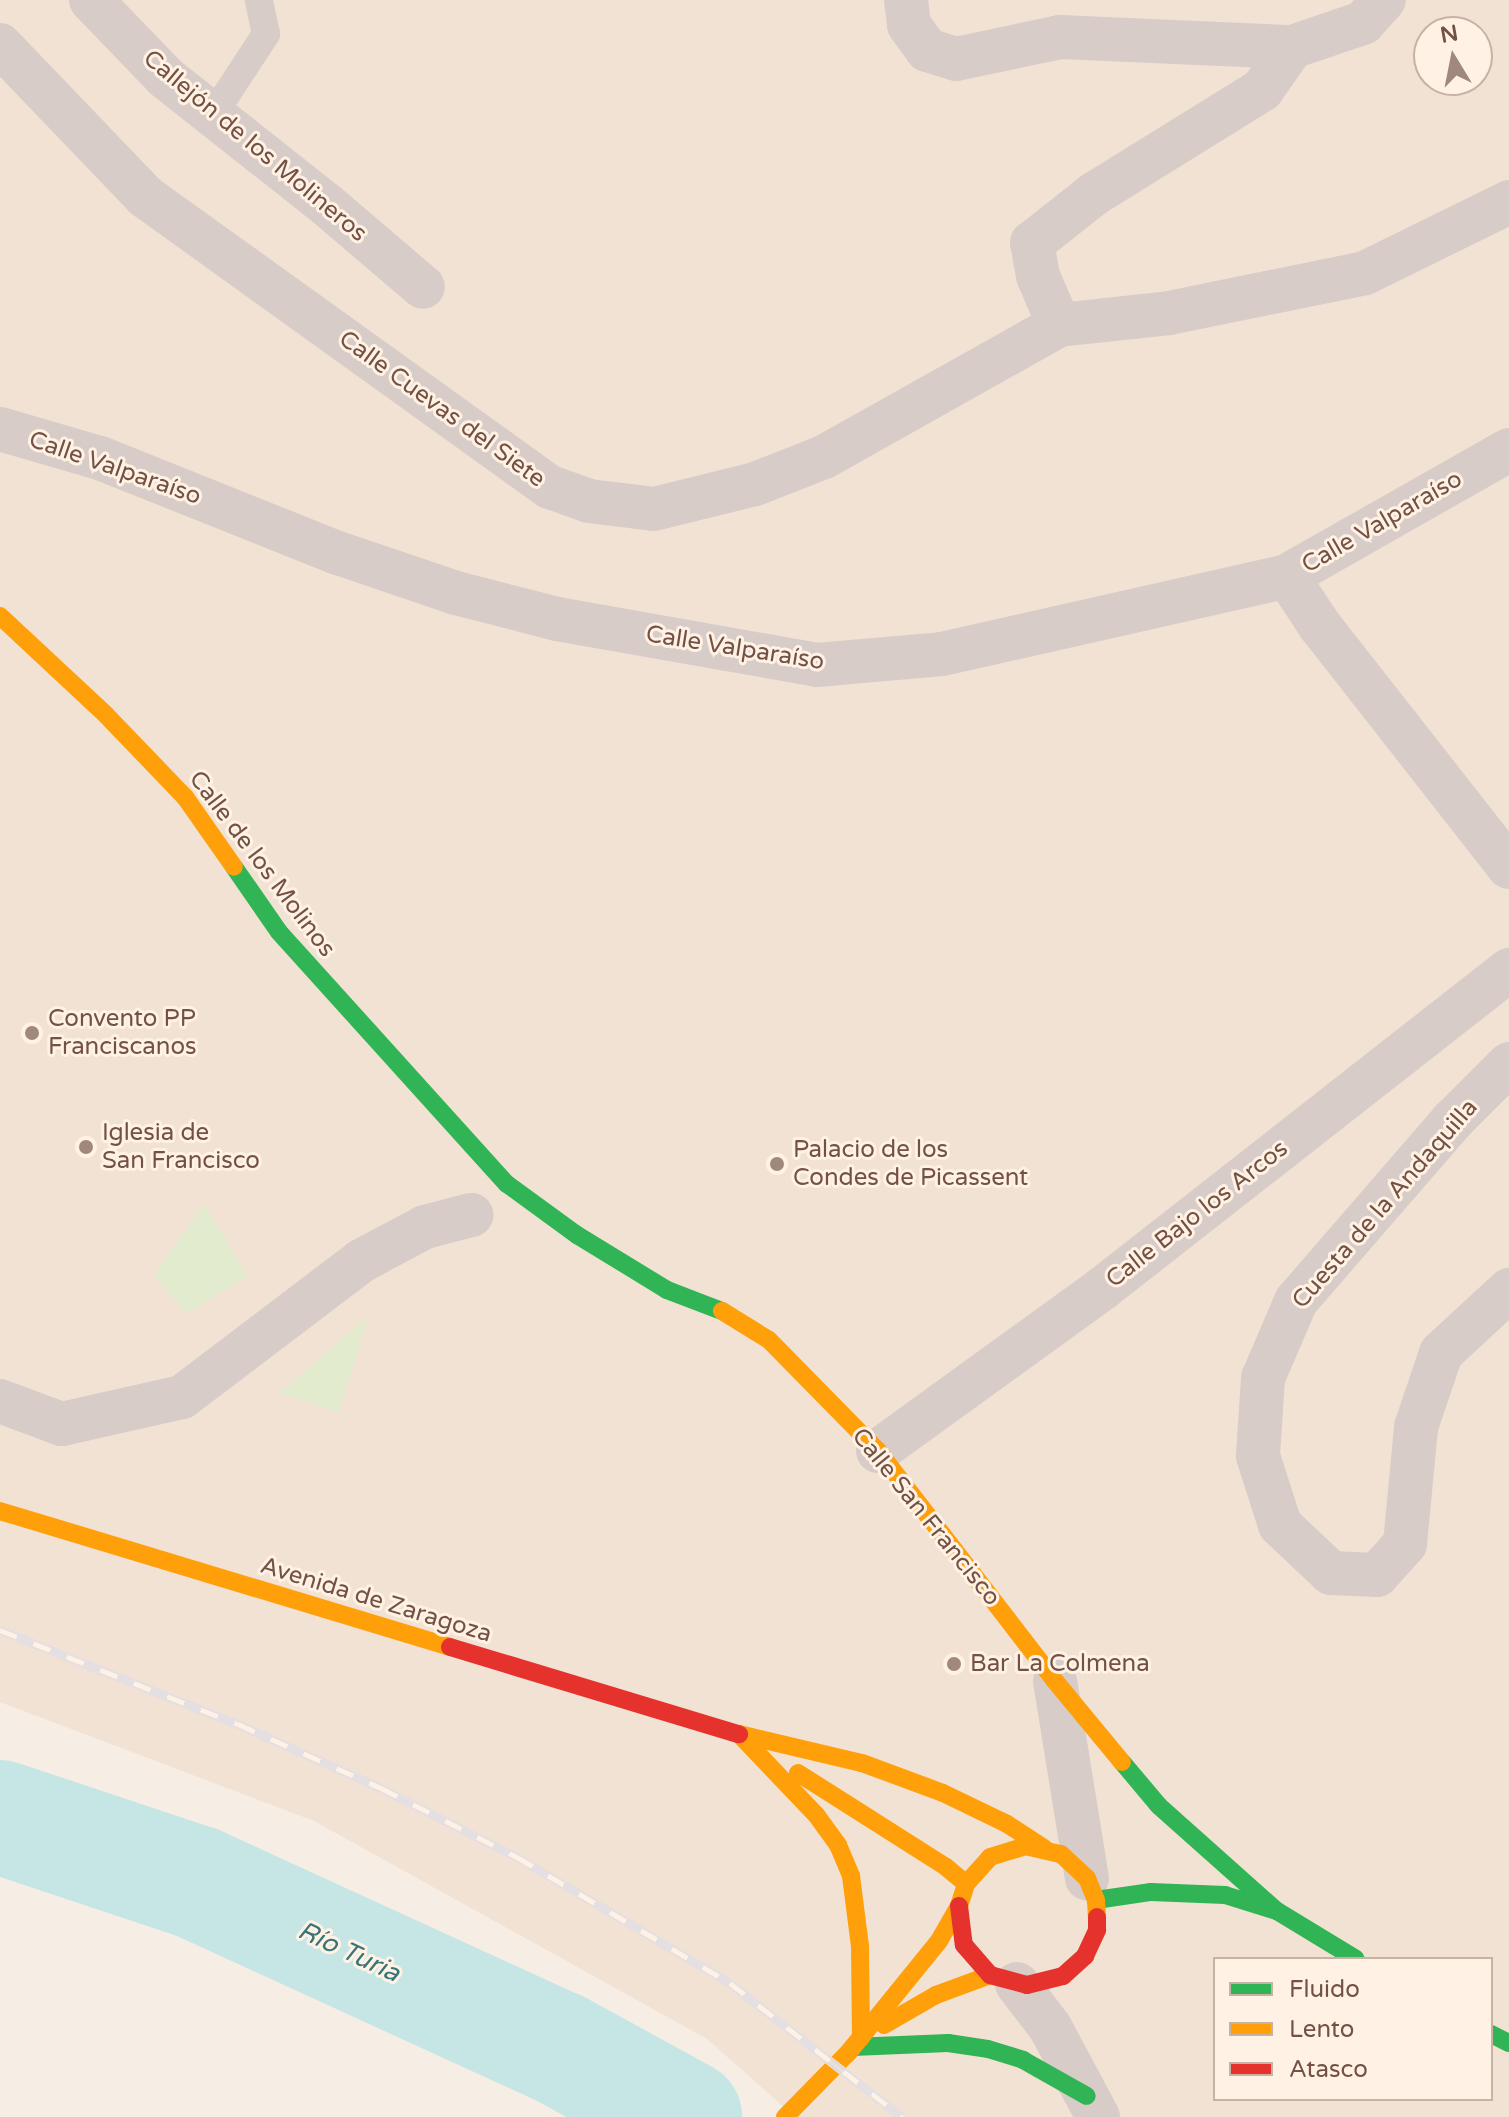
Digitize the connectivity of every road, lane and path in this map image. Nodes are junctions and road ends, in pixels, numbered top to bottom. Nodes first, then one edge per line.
1 (91, 0) edge
2 (259, 0) edge
3 (906, 0) edge
4 (1384, 0) edge
5 (0, 45) edge
6 (1292, 47) junction
7 (213, 115) junction
8 (1509, 202) edge
9 (423, 287) dead end
10 (1059, 325) junction
11 (0, 429) edge
12 (1509, 450) edge
13 (1287, 576) junction
14 (0, 616) edge
15 (1509, 867) edge
16 (1509, 970) edge
17 (1509, 1064) edge
18 (471, 1215) dead end
19 (667, 1290) joint
20 (1509, 1290) edge
21 (0, 1401) edge
22 (878, 1451) junction
23 (0, 1511) edge
24 (1055, 1681) junction
25 (739, 1734) junction
26 (1044, 1848) junction
27 (966, 1884) junction
28 (1092, 1889) junction
29 (959, 1906) junction
30 (1277, 1911) junction
31 (1353, 1957) edge
32 (1063, 1976) junction
33 (1003, 1979) junction
34 (854, 2046) junction
35 (1093, 2106) edge
36 (785, 2117) edge

1 - 7 street, Callejón de los Molineros
2 - 7 lane
3 - 6 street
4 - 6 street
5 - 10 street, Calle Cuevas del Siete
6 - 10 street
7 - 9 street, Callejón de los Molineros
8 - 10 street
11 - 13 street, Calle Valparaíso
12 - 13 street, Calle Valparaíso
13 - 15 street
14 - 19 main road, Calle de los Molinos
16 - 22 street, Calle Bajo los Arcos
17 - 20 street, Cuesta de la Andaquilla
18 - 21 street
19 - 22 main road, Calle San Francisco
22 - 24 main road, Calle San Francisco
23 - 25 main road, Avenida de Zaragoza
24 - 28 street, Calle San Francisco
24 - 30 main road, Calle San Francisco
25 - 26 main road
25 - 27 main road
25 - 34 main road
26 - 27 main road
26 - 28 main road
27 - 29 main road
28 - 30 main road, Calle San Francisco
28 - 32 main road
29 - 33 main road
29 - 34 main road
30 - 31 main road, Calle San Francisco
32 - 33 main road
32 - 35 street
33 - 34 main road
33 - 35 street
34 - 35 main road
34 - 36 main road

